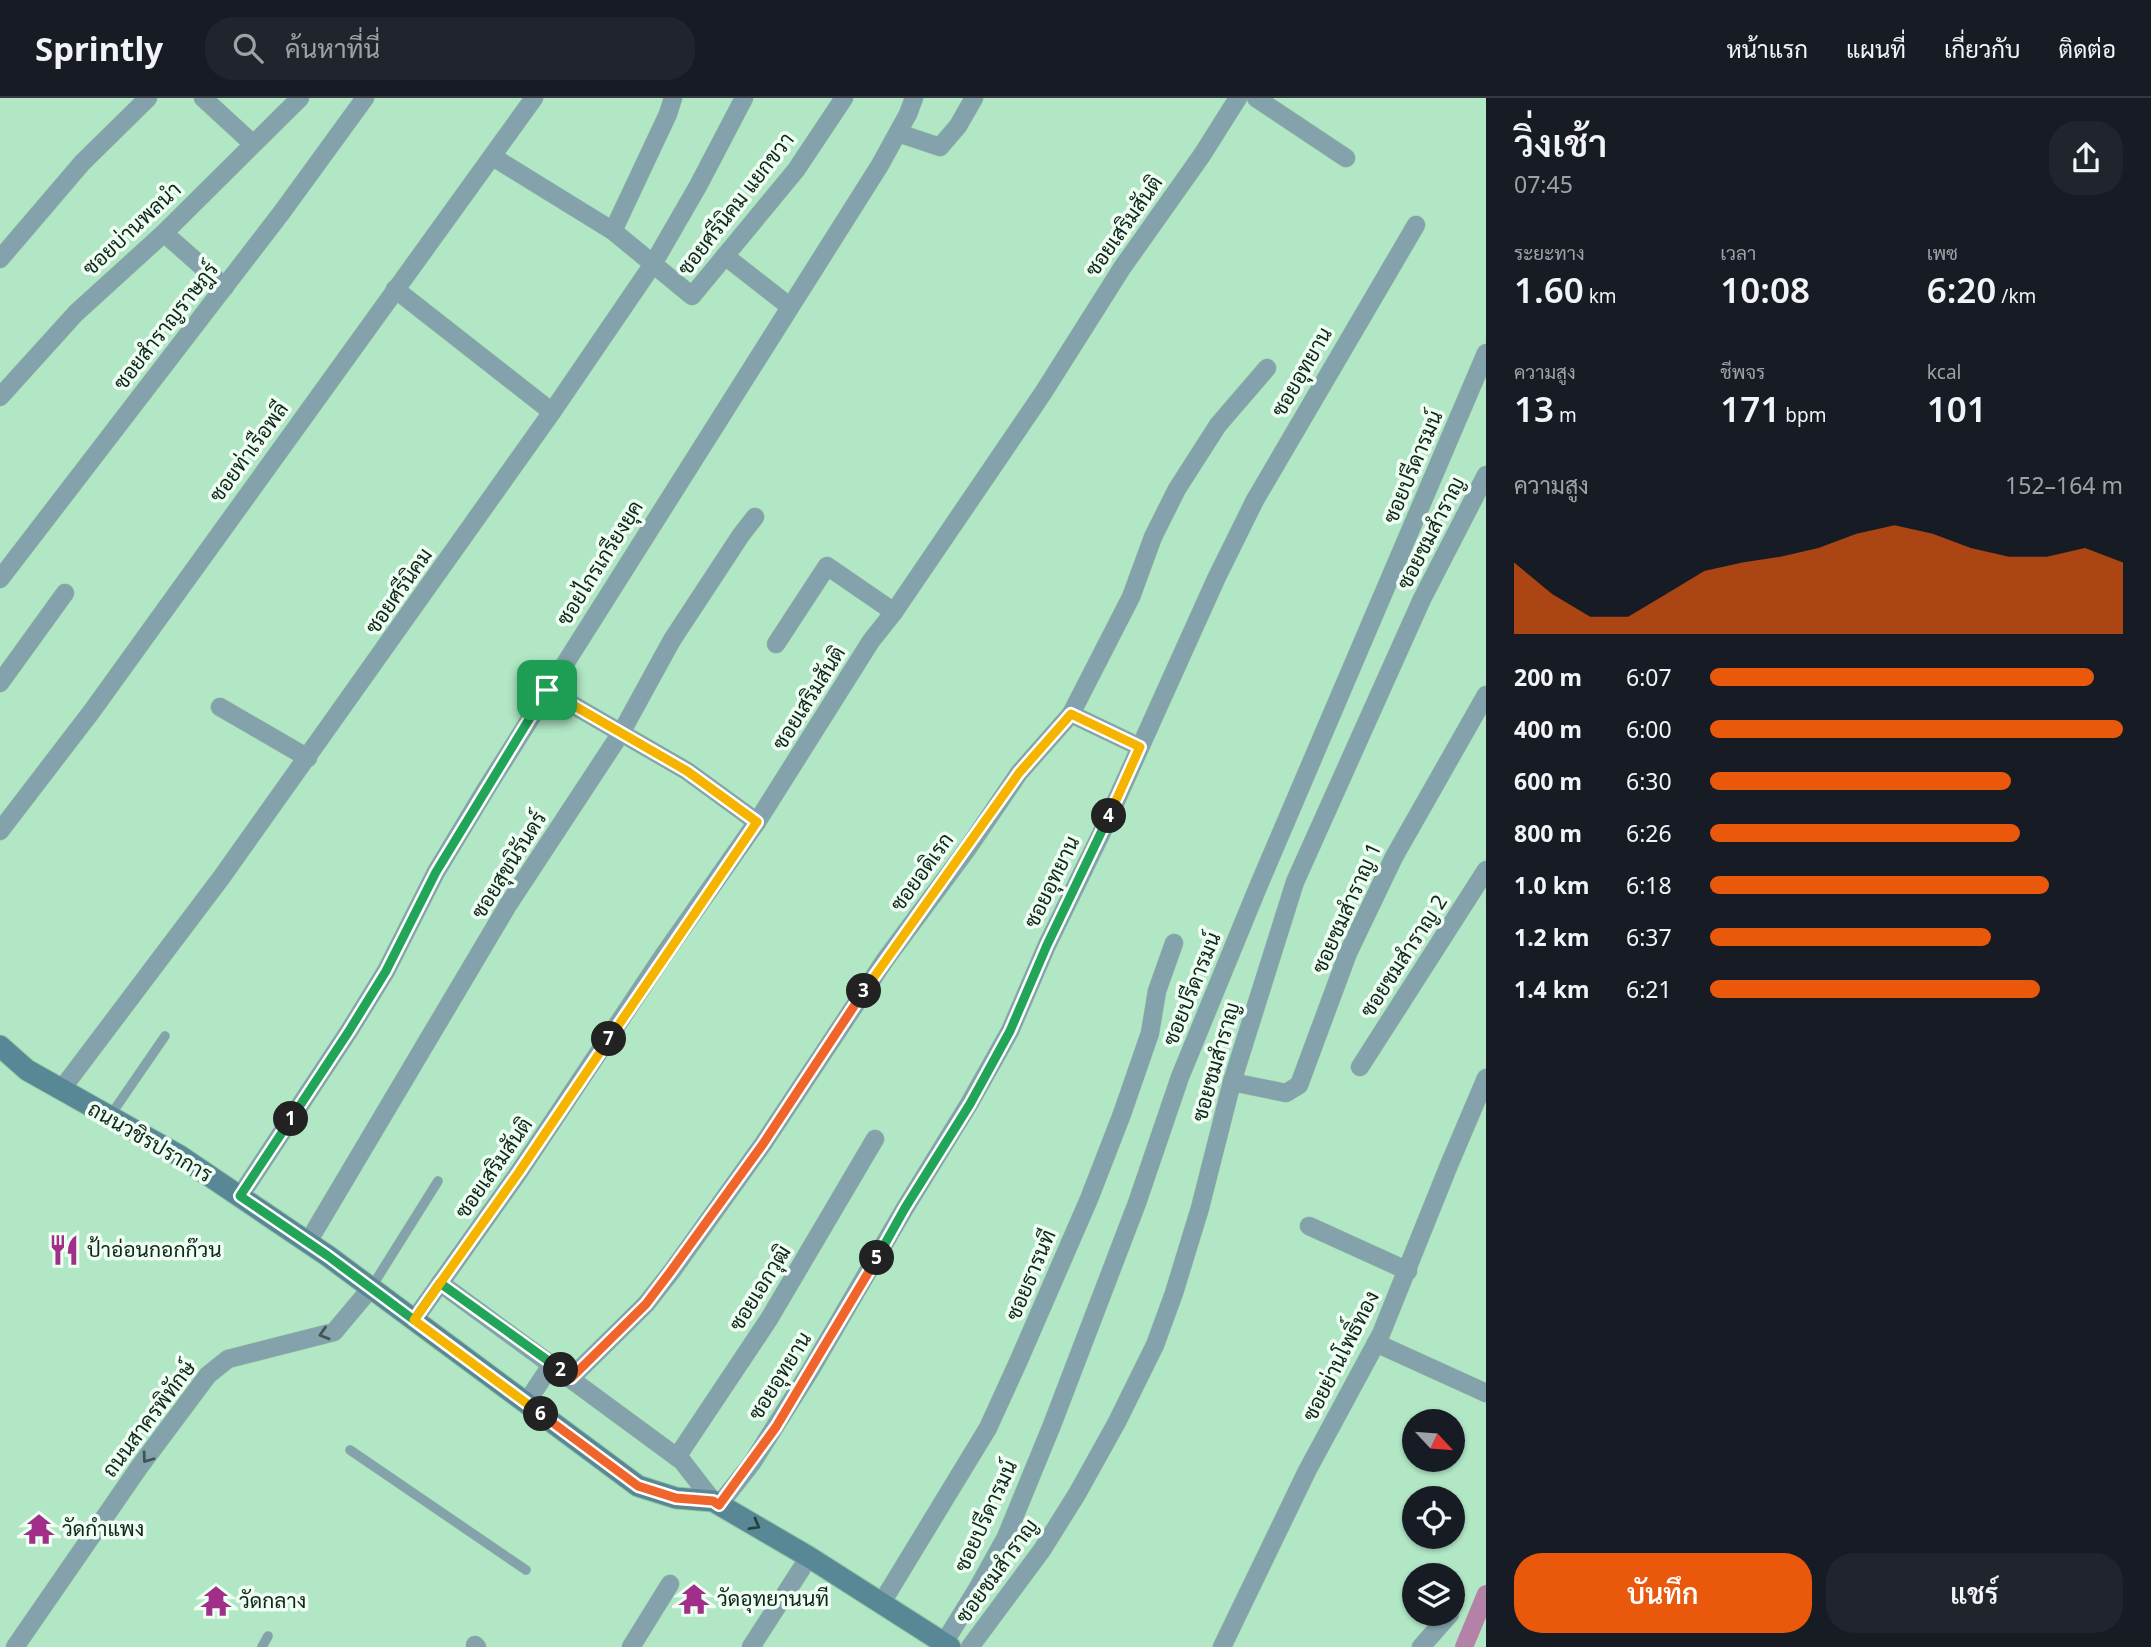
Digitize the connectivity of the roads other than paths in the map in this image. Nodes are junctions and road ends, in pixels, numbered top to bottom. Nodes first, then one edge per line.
1 (148, 98) edge
2 (203, 98) edge
3 (300, 98) edge
4 (365, 98) edge
5 (534, 98) edge
6 (673, 98) edge
7 (744, 98) edge
8 (844, 98) edge
9 (914, 98) edge
10 (974, 98) edge
11 (1238, 98) edge
12 (1256, 98) edge
13 (898, 133) junction
14 (253, 144) junction
15 (493, 157) junction
16 (1346, 158) dead end
17 (1416, 225) dead end
18 (613, 231) junction
19 (164, 233) junction
20 (725, 256) junction
21 (0, 259) edge
22 (653, 264) junction
23 (225, 287) junction
24 (395, 289) junction
25 (789, 306) junction
26 (1486, 354) edge
27 (1267, 368) dead end
28 (0, 397) edge
29 (552, 412) junction
30 (1486, 475) edge
31 (755, 517) dead end
32 (0, 579) edge
33 (65, 593) dead end
34 (894, 612) junction
35 (776, 644) dead end
36 (0, 683) edge
37 (547, 690) junction
38 (1486, 695) edge
39 (220, 707) dead end
40 (1071, 714) junction
41 (621, 733) junction
42 (1140, 747) junction
43 (307, 758) junction
44 (757, 822) junction
45 (0, 831) edge
46 (1486, 870) edge
47 (1174, 943) dead end
48 (165, 1036) dead end
49 (0, 1046) edge
50 (1360, 1067) dead end
51 (1486, 1079) edge
52 (1232, 1082) junction
53 (61, 1090) junction
54 (109, 1117) junction
55 (876, 1139) dead end
56 (438, 1181) dead end
57 (240, 1196) junction
58 (1309, 1226) dead end
59 (308, 1242) junction
60 (1408, 1271) junction
61 (440, 1283) junction
62 (371, 1288) junction
63 (414, 1320) junction
64 (1376, 1343) junction
65 (552, 1364) junction
66 (571, 1378) junction
67 (1486, 1393) edge
68 (526, 1403) junction
69 (350, 1450) dead end
70 (677, 1457) junction
71 (716, 1503) junction
72 (809, 1557) junction
73 (526, 1570) dead end
74 (670, 1584) dead end
75 (881, 1604) junction
76 (1440, 1626) edge
77 (268, 1636) dead end
78 (940, 1644) edge
79 (638, 1645) edge
80 (15, 1647) edge
81 (262, 1647) edge
82 (751, 1647) edge
83 (970, 1647) edge
84 (1223, 1647) edge
85 (1422, 1647) edge

1 - 21 street
2 - 14 street
3 - 14 street, ซอยบ่านพลนำ
4 - 23 street, ซอยสำราญราษฎร์
5 - 15 street, ซอยท่าเรือพลี
6 - 18 street
7 - 22 street, ซอยศรีนิคม
8 - 20 street, ซอยศรีนิคม แยกขวา
9 - 13 street, ซอยไกรเกรียงยุค
10 - 13 street
11 - 34 street, ซอยเสริมสันติ
12 - 16 street
13 - 25 street, ซอยไกรเกรียงยุค
14 - 19 street, ซอยบ่านพลนำ
15 - 18 street
15 - 24 street, ซอยท่าเรือพลี
17 - 42 street, ซอยอุทยาน
18 - 22 street
19 - 23 street
19 - 28 street, ซอยบ่านพลนำ
20 - 22 street, ซอยศรีนิคม แยกขวา
20 - 25 street
22 - 29 street, ซอยศรีนิคม
23 - 32 street, ซอยสำราญราษฎร์
24 - 29 street
24 - 45 street, ซอยท่าเรือพลี
25 - 37 street, ซอยไกรเกรียงยุค
26 - 78 street, ซอยปรีดารมน์
27 - 40 street, ซอยอดิเรก
29 - 43 street, ซอยศรีนิคม
30 - 52 street, ซอยชมสำราญ
31 - 41 street, ซอยสุขนิรันดร์
33 - 36 street
34 - 35 street
34 - 44 street, ซอยเสริมสันติ
37 - 41 street
37 - 57 street, ซอยไกรเกรียงยุค
38 - 52 street, ซอยชมสำราญ 1
39 - 43 street
40 - 42 street
40 - 66 street, ซอยอดิเรก
41 - 44 street
41 - 59 street, ซอยสุขนิรันดร์
42 - 71 street, ซอยอุทยาน
43 - 53 street, ซอยศรีนิคม
44 - 61 street, ซอยเสริมสันติ
46 - 50 street, ซอยชมสำราญ 2
47 - 75 street, ซอยธารนที
48 - 54 lane
49 - 53 street, ถนนวชิรปราการ
51 - 60 street, ซอยย่านโพธิ์ทอง
52 - 83 street, ซอยชมสำราญ
53 - 54 street, ถนนวชิรปราการ
54 - 57 street, ถนนวชิรปราการ
55 - 70 street, ซอยเอกวุฒิ
56 - 62 lane
57 - 59 street, ถนนวชิรปราการ
58 - 60 street
59 - 62 street, ถนนวชิรปราการ
60 - 64 street, ซอยย่านโพธิ์ทอง
61 - 63 street, ซอยเสริมสันติ
61 - 65 street
62 - 63 street, ถนนวชิรปราการ
62 -> 80 street, ถนนสาครพิทักษ์
63 - 68 street, ถนนวชิรปราการ
64 - 67 street
64 - 84 street, ซอยย่านโพธิ์ทอง
65 - 66 street
65 - 68 street
66 - 70 street
68 - 71 street, ถนนวชิรปราการ
69 - 73 lane
70 - 71 street
71 -> 72 street, ถนนวชิรปราการ
72 - 75 street, ถนนวชิรปราการ
72 - 82 street
74 - 79 street
75 - 78 street, ถนนวชิรปราการ
76 - 85 street
77 - 81 lane

